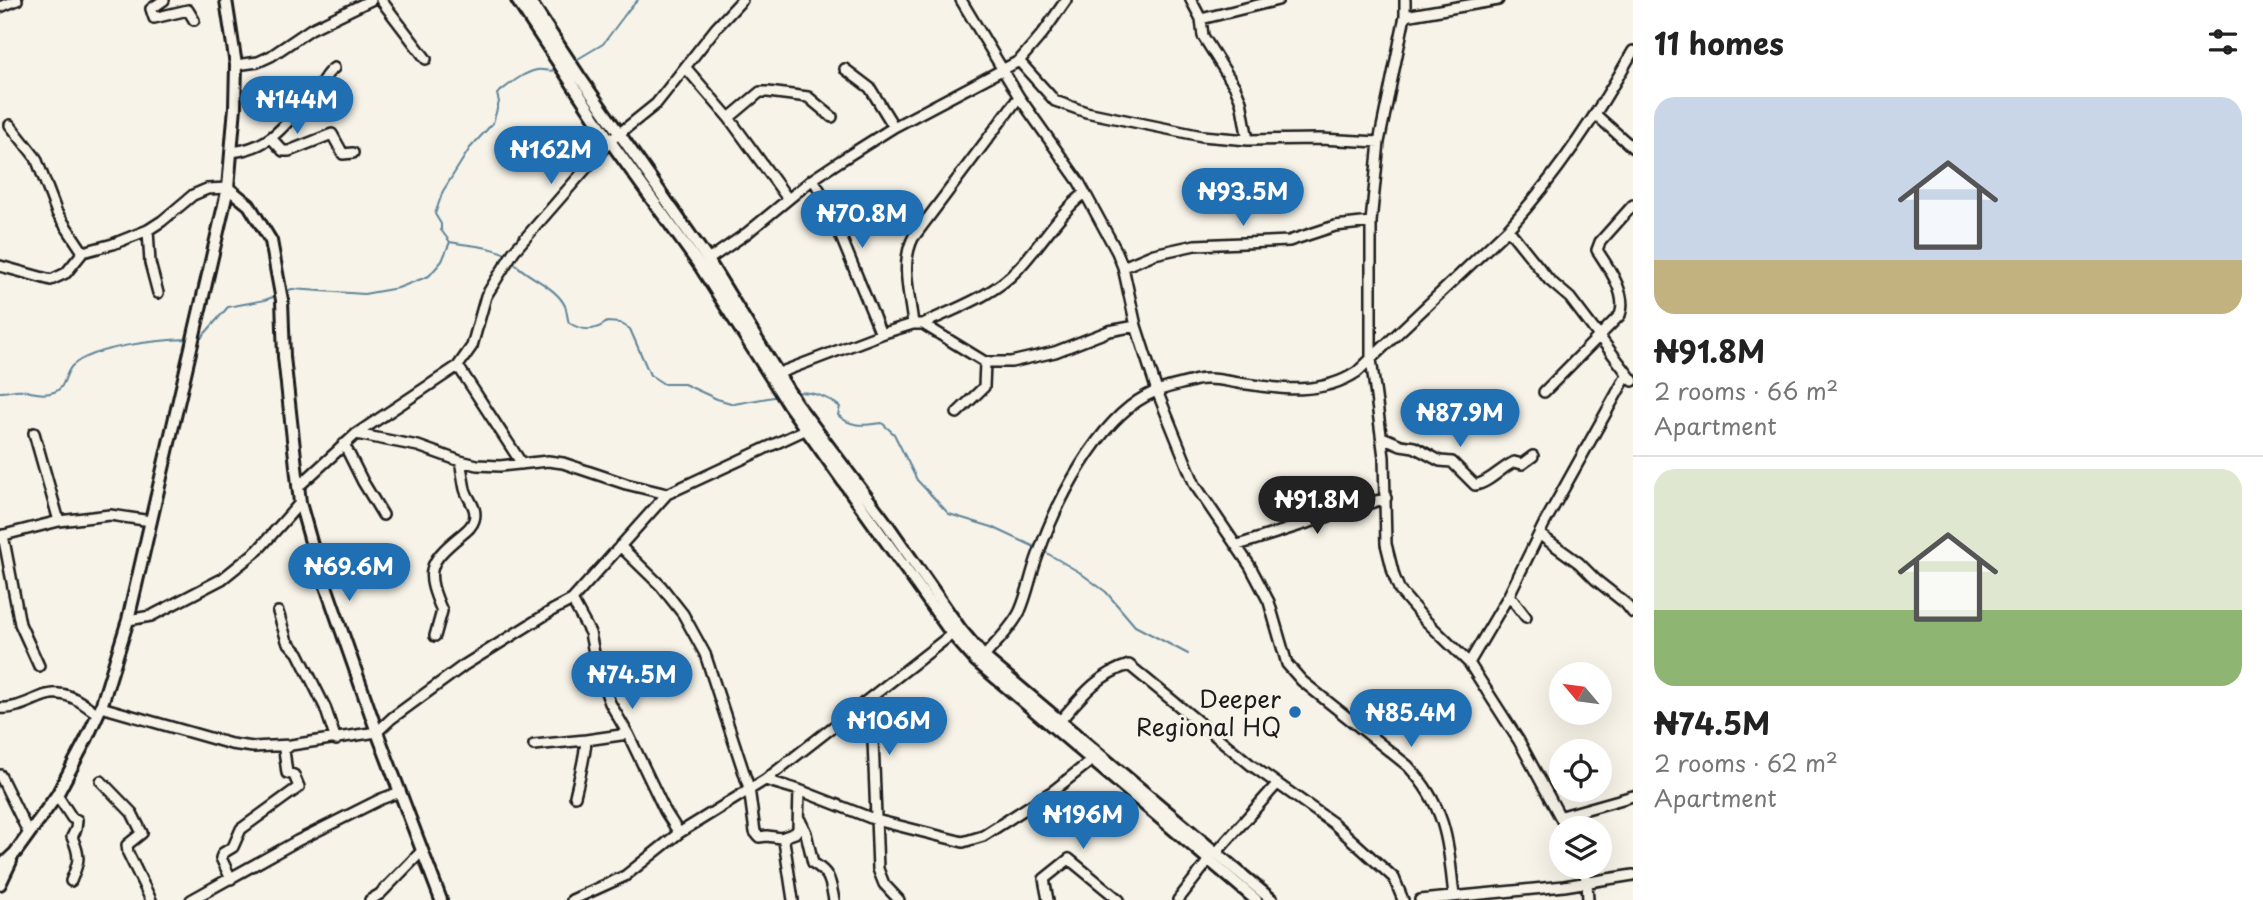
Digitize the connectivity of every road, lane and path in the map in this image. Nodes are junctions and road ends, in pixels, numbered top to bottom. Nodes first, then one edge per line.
1 (17, 0) edge
2 (164, 0) edge
3 (226, 0) edge
4 (371, 0) edge
5 (381, 0) edge
6 (517, 0) edge
7 (529, 0) edge
8 (742, 0) edge
9 (961, 0) edge
10 (1066, 0) edge
11 (1191, 0) edge
12 (1278, 0) edge
13 (1405, 0) edge
14 (1498, 0) edge
15 (0, 7) edge
16 (1405, 16) junction
17 (1201, 19) junction
18 (194, 20) dead end
19 (554, 47) junction
20 (1633, 51) edge
21 (426, 59) dead end
22 (1019, 61) junction
23 (236, 65) junction
24 (334, 68) dead end
25 (686, 68) junction
26 (845, 69) dead end
27 (1001, 69) junction
28 (575, 79) junction
29 (1018, 97) junction
30 (1596, 115) junction
31 (832, 117) dead end
32 (729, 118) junction
33 (10, 125) dead end
34 (894, 127) junction
35 (620, 133) junction
36 (271, 138) junction
37 (1248, 140) junction
38 (610, 141) junction
39 (1379, 142) junction
40 (1633, 148) edge
41 (232, 152) junction
42 (353, 153) dead end
43 (813, 180) junction
44 (228, 188) junction
45 (1085, 193) junction
46 (788, 200) junction
47 (1633, 205) edge
48 (1371, 222) junction
49 (1508, 229) junction
50 (148, 230) junction
51 (83, 253) junction
52 (708, 260) junction
53 (0, 266) edge
54 (1123, 267) junction
55 (158, 293) dead end
56 (918, 324) junction
57 (1136, 326) junction
58 (881, 334) junction
59 (1599, 336) junction
60 (756, 344) junction
61 (1371, 359) junction
62 (985, 362) junction
63 (458, 366) junction
64 (779, 373) junction
65 (1630, 378) edge
66 (782, 385) junction
67 (1157, 391) junction
68 (1544, 392) dead end
69 (792, 403) junction
70 (957, 413) dead end
71 (807, 429) junction
72 (34, 433) dead end
73 (356, 434) junction
74 (1382, 438) junction
75 (344, 444) junction
76 (1533, 456) dead end
77 (460, 461) junction
78 (522, 464) junction
79 (298, 487) junction
80 (667, 494) junction
81 (1386, 498) junction
82 (300, 503) junction
83 (383, 515) dead end
84 (59, 521) junction
85 (151, 521) junction
86 (883, 527) junction
87 (1539, 534) junction
88 (2, 536) edge
89 (1238, 545) junction
90 (620, 546) junction
91 (1509, 595) junction
92 (572, 600) junction
93 (278, 612) dead end
94 (1633, 613) edge
95 (1526, 617) dead end
96 (128, 620) junction
97 (952, 634) junction
98 (435, 636) dead end
99 (984, 657) junction
100 (1469, 663) junction
101 (39, 666) dead end
102 (866, 702) junction
103 (0, 708) edge
104 (100, 710) junction
105 (1060, 721) junction
106 (377, 732) junction
107 (628, 734) junction
108 (336, 740) junction
109 (586, 740) junction
110 (291, 745) junction
111 (534, 745) dead end
112 (1091, 760) junction
113 (0, 775) edge
114 (765, 780) junction
115 (101, 781) dead end
116 (1277, 785) junction
117 (749, 788) junction
118 (799, 790) junction
119 (400, 792) junction
120 (57, 795) junction
121 (575, 796) dead end
122 (1142, 796) junction
123 (1633, 796) edge
124 (1562, 816) joint
125 (800, 820) junction
126 (876, 820) junction
127 (28, 832) junction
128 (679, 832) junction
129 (781, 838) junction
130 (422, 850) junction
131 (15, 853) junction
132 (1213, 856) junction
133 (0, 867) edge
134 (1633, 875) edge
135 (231, 879) junction
136 (1586, 879) edge
137 (71, 881) dead end
138 (1587, 882) junction
139 (0, 884) edge
140 (1454, 896) junction
141 (1269, 899) edge
142 (151, 900) edge
143 (191, 900) edge
144 (370, 900) edge
145 (441, 900) edge
146 (572, 900) edge
147 (793, 900) edge
148 (834, 900) edge
149 (900, 900) edge
150 (1048, 900) edge
151 (1119, 900) edge
152 (1178, 900) edge
153 (1256, 900) edge
154 (1403, 900) edge
155 (1420, 900) edge
156 (1588, 900) edge

1 - 15 street
2 - 18 street
3 - 23 main road
4 - 23 street
5 - 21 street
6 - 19 main road
7 - 19 main road
8 - 25 street
9 - 27 street
10 - 22 street
11 - 17 street
12 - 17 street
13 - 16 street
14 - 16 street
16 - 39 street
17 - 37 street
19 - 28 main road
20 - 30 street
22 - 27 street
22 - 37 street
23 - 41 main road
24 - 36 street
25 - 32 street
25 - 35 street
26 - 34 street
27 - 29 street
27 - 34 street
28 - 35 main road
28 - 38 main road
29 - 45 street
29 - 56 street
30 - 40 street
30 - 49 street
31 - 32 street
32 - 46 street
33 - 51 street
34 - 43 street
35 - 38 street
35 - 52 main road
36 - 41 street
36 - 42 street
37 - 39 street
38 - 60 main road
38 - 63 street
39 - 48 street
41 - 44 main road
43 - 46 street
43 - 58 street
44 - 50 street
44 - 79 main road
44 - 85 main road
45 - 54 street
45 - 56 street
46 - 52 street
47 - 59 street
48 - 54 street
48 - 61 street
49 - 59 street
49 - 61 street
50 - 51 street
50 - 55 street
51 - 53 street
52 - 60 main road
54 - 57 street
56 - 58 street
56 - 62 street
57 - 62 street
57 - 67 street
58 - 64 street
59 - 65 street
59 - 68 street
60 - 64 main road
60 - 66 main road
61 - 67 street
61 - 74 street
62 - 70 street
63 - 73 street
63 - 78 street
64 - 66 main road
65 - 87 street
66 - 69 main road
67 - 89 street
67 - 99 street
69 - 71 main road
69 - 86 main road
71 - 80 street
71 - 86 main road
72 - 84 street
73 - 75 street
73 - 77 street
74 - 76 street
74 - 81 street
75 - 79 street
75 - 83 street
77 - 78 street
77 - 98 street
78 - 80 street
79 - 82 main road
80 - 90 street
81 - 89 street
81 - 100 street
82 - 96 street
82 - 106 main road
84 - 85 street
84 - 88 street
85 - 96 main road
86 - 97 main road
86 - 99 main road
87 - 91 street
87 - 94 street
88 - 101 street
89 - 140 street
90 - 92 street
90 - 117 street
91 - 95 street
91 - 100 street
92 - 106 street
92 - 107 street
93 - 108 street
96 - 104 main road
97 - 102 street
97 - 112 main road
99 - 105 main road
100 - 124 street
102 - 114 street
102 - 126 street
103 - 104 street
104 - 110 street
104 - 120 main road
105 - 116 street
105 - 122 main road
106 - 108 street
106 - 119 main road
107 - 109 street
107 - 128 street
108 - 110 street
109 - 111 street
109 - 121 street
110 - 135 street
112 - 122 main road
112 - 126 street
113 - 127 street
114 - 117 street
114 - 118 street
115 - 142 street
116 - 132 street
116 - 154 street
117 - 128 street
117 - 129 street
118 - 125 street
118 - 126 street
119 - 130 main road
119 - 135 street
120 - 127 main road
120 - 137 street
122 - 132 main road
123 - 124 street
125 - 129 street
125 - 148 street
126 - 149 street
127 - 131 main road
128 - 146 street
129 - 147 street
130 - 144 street
130 - 145 main road
131 - 133 main road
131 - 139 main road
132 - 141 main road
132 - 152 street
132 - 153 main road
134 - 138 street
135 - 143 street
136 - 138 street
138 - 140 street
138 - 156 street
140 - 155 street
150 - 151 street

